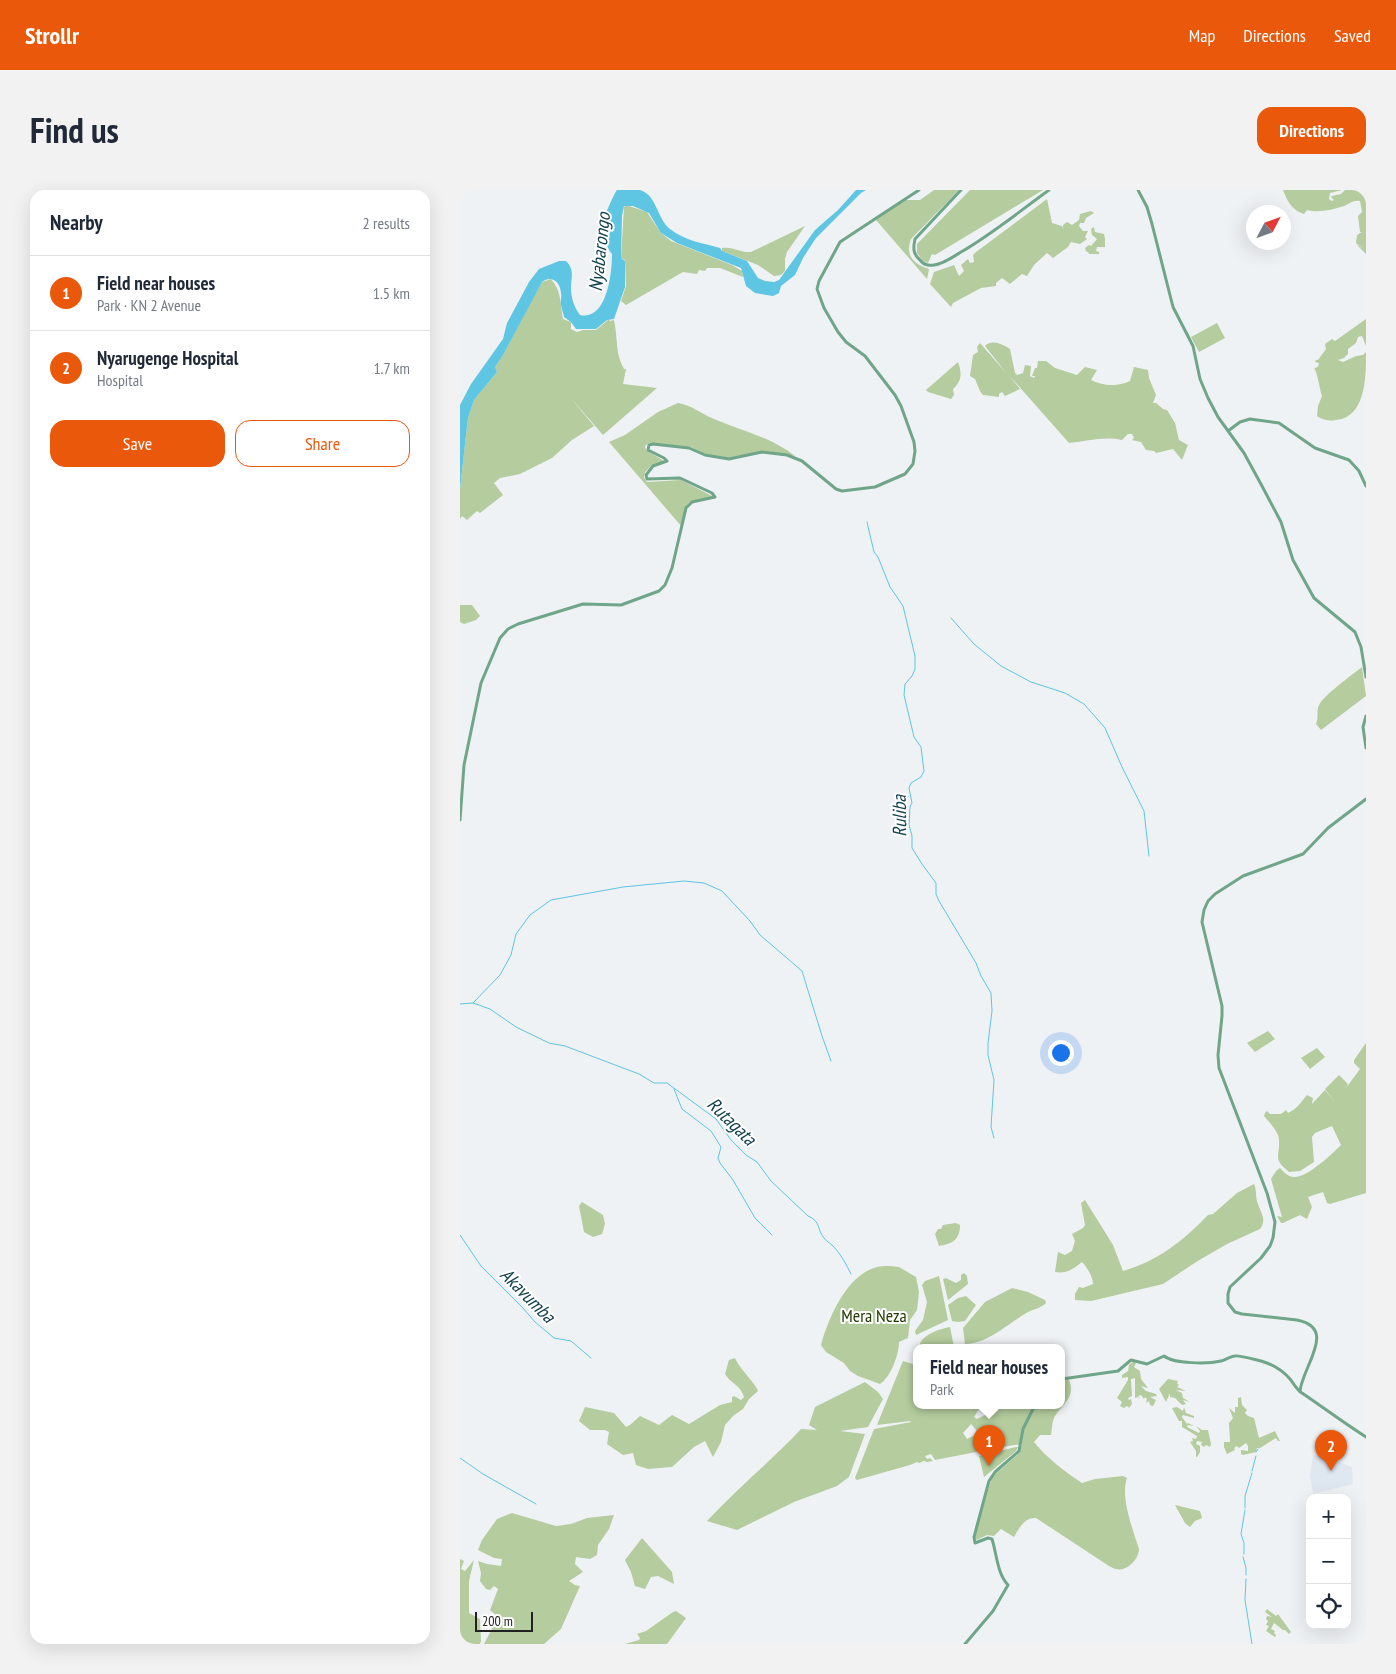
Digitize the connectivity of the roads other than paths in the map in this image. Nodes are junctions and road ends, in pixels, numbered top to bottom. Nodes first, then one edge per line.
1 (919, 190) edge
2 (961, 190) edge
3 (1049, 190) edge
4 (1138, 190) edge
5 (1228, 431) junction
6 (1366, 486) edge
7 (1366, 677) edge
8 (1366, 716) edge
9 (1366, 748) edge
10 (1366, 799) edge
11 (460, 820) edge
12 (1065, 1379) edge
13 (1300, 1392) junction
14 (1033, 1409) edge
15 (1366, 1437) edge
16 (965, 1644) edge

1 - 11 main road
2 - 3 main road
4 - 5 main road
5 - 6 main road
5 - 7 main road
8 - 9 main road
10 - 13 main road
12 - 13 main road
13 - 15 main road
14 - 16 main road

